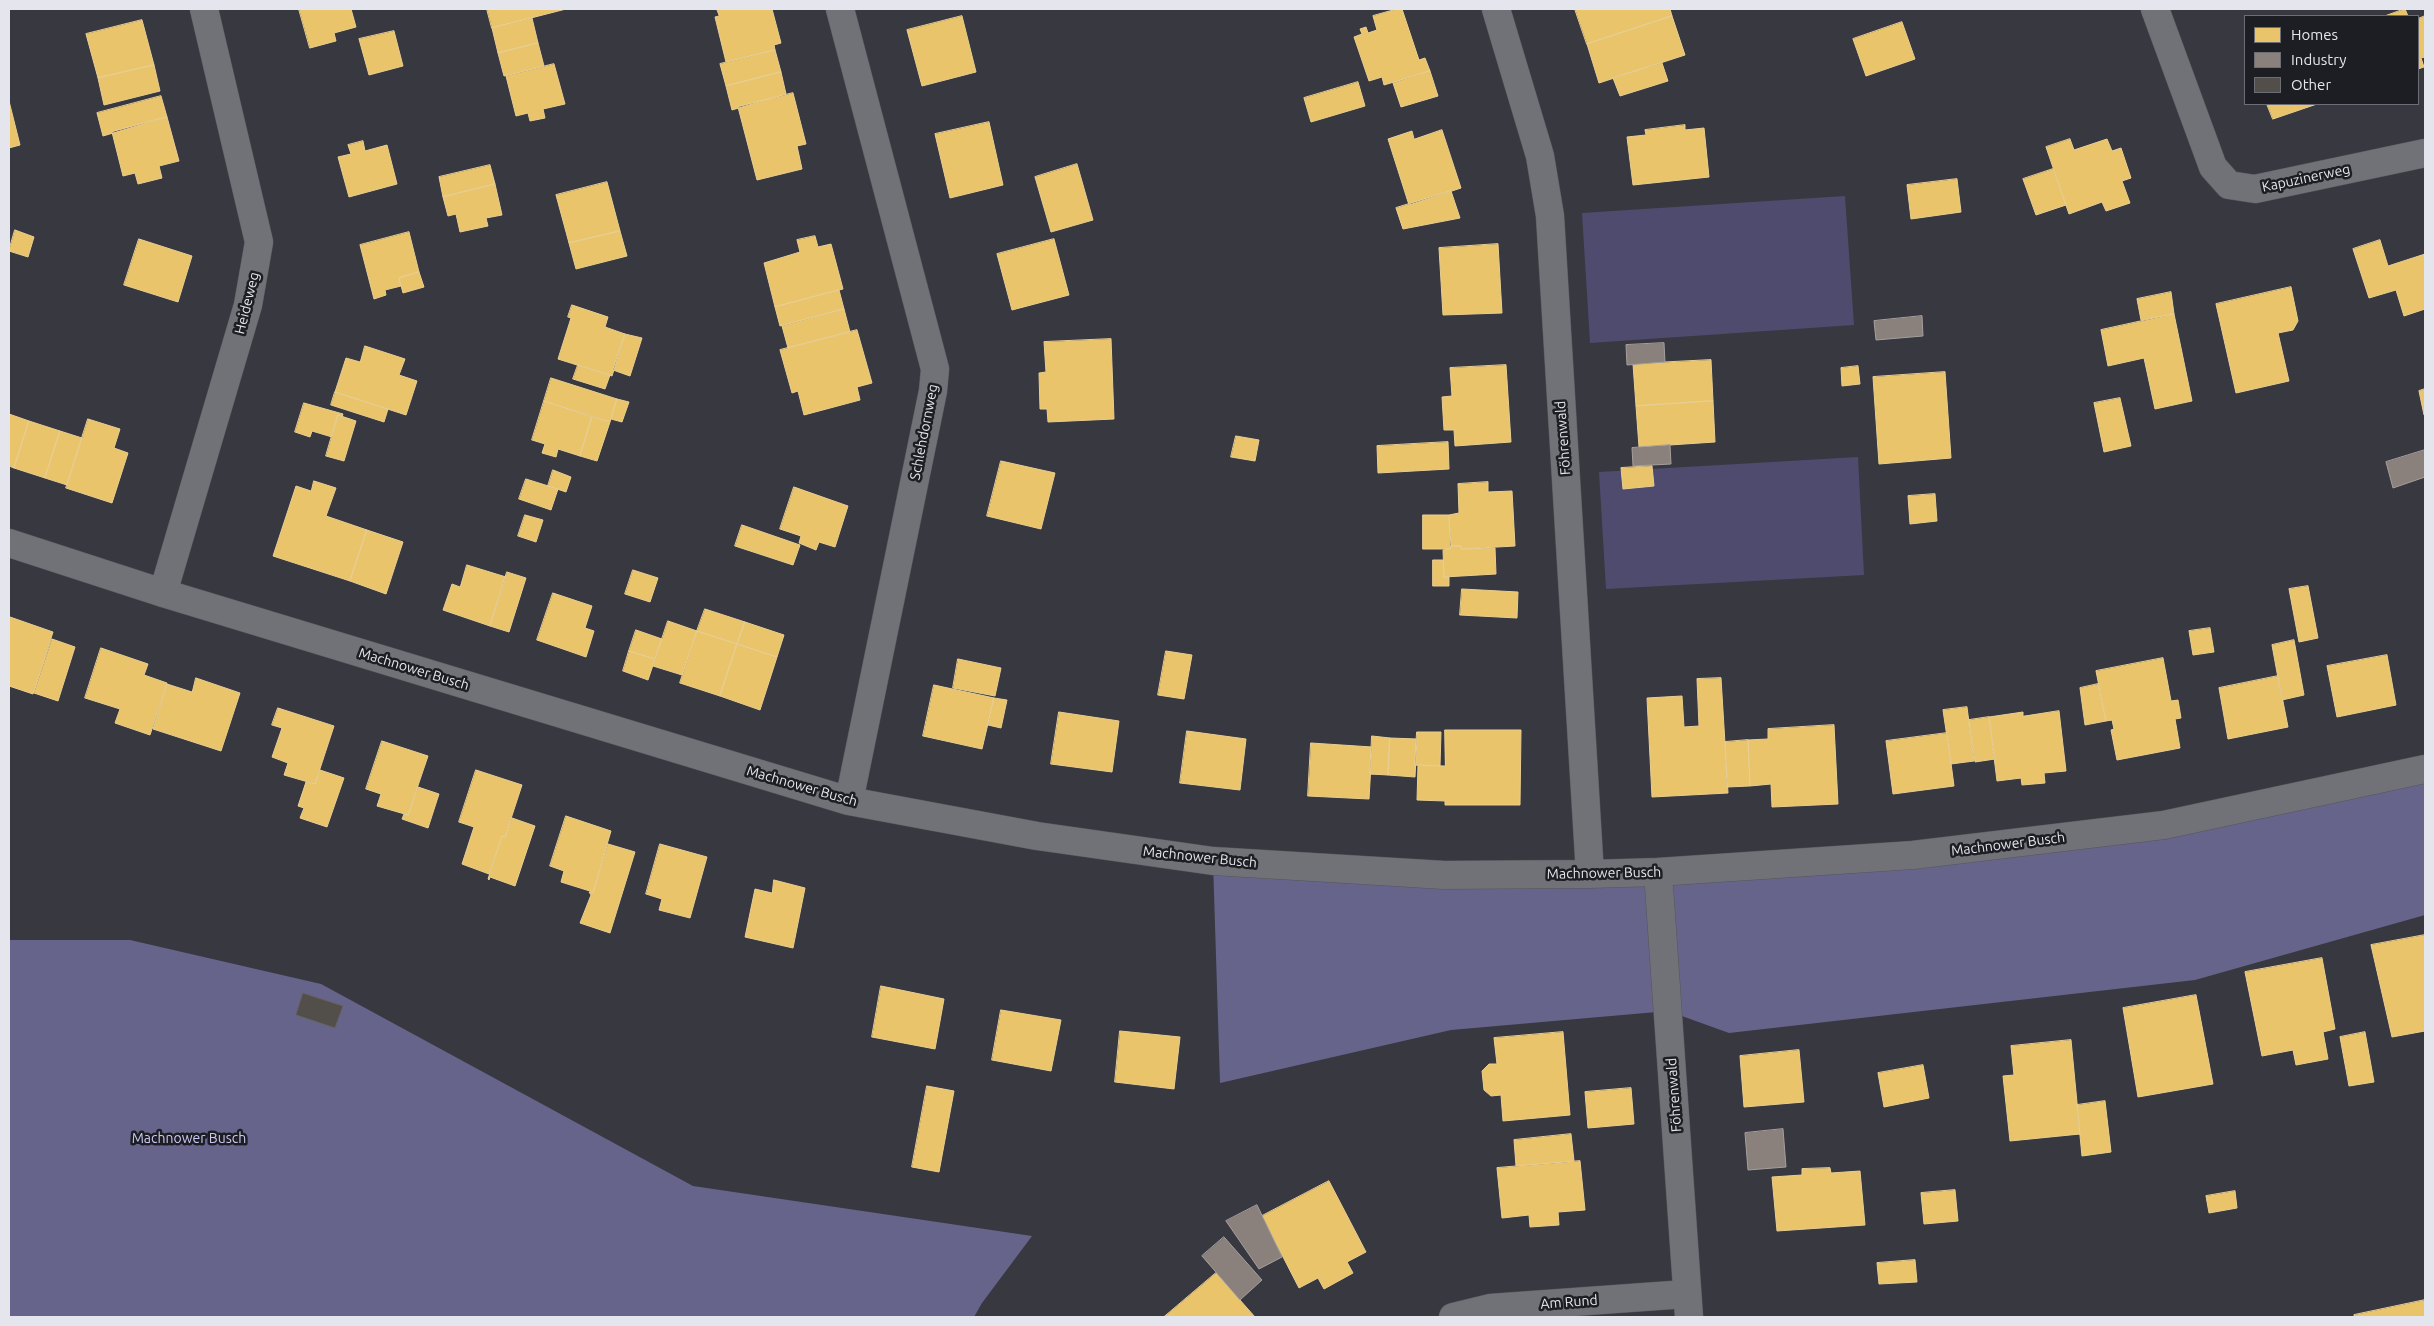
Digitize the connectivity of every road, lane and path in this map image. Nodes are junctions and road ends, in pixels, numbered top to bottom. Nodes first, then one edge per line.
1 (204, 9) edge
2 (840, 9) edge
3 (1496, 9) edge
4 (2155, 9) edge
5 (2425, 153) edge
6 (9, 543) edge
7 (163, 593) junction
8 (2425, 769) edge
9 (849, 802) junction
10 (1658, 872) junction
11 (1590, 874) junction
12 (1688, 1306) edge
13 (1453, 1317) edge

1 - 7 street, Heideweg
2 - 9 street, Schlehdornweg
3 - 11 street, Föhrenwald
4 - 5 street, Kapuzinerweg
6 - 7 street, Machnower Busch
7 - 9 street, Machnower Busch
8 - 10 street, Machnower Busch
9 - 11 street, Machnower Busch
10 - 11 street, Machnower Busch
10 - 12 street, Föhrenwald
12 - 13 street, Am Rund

